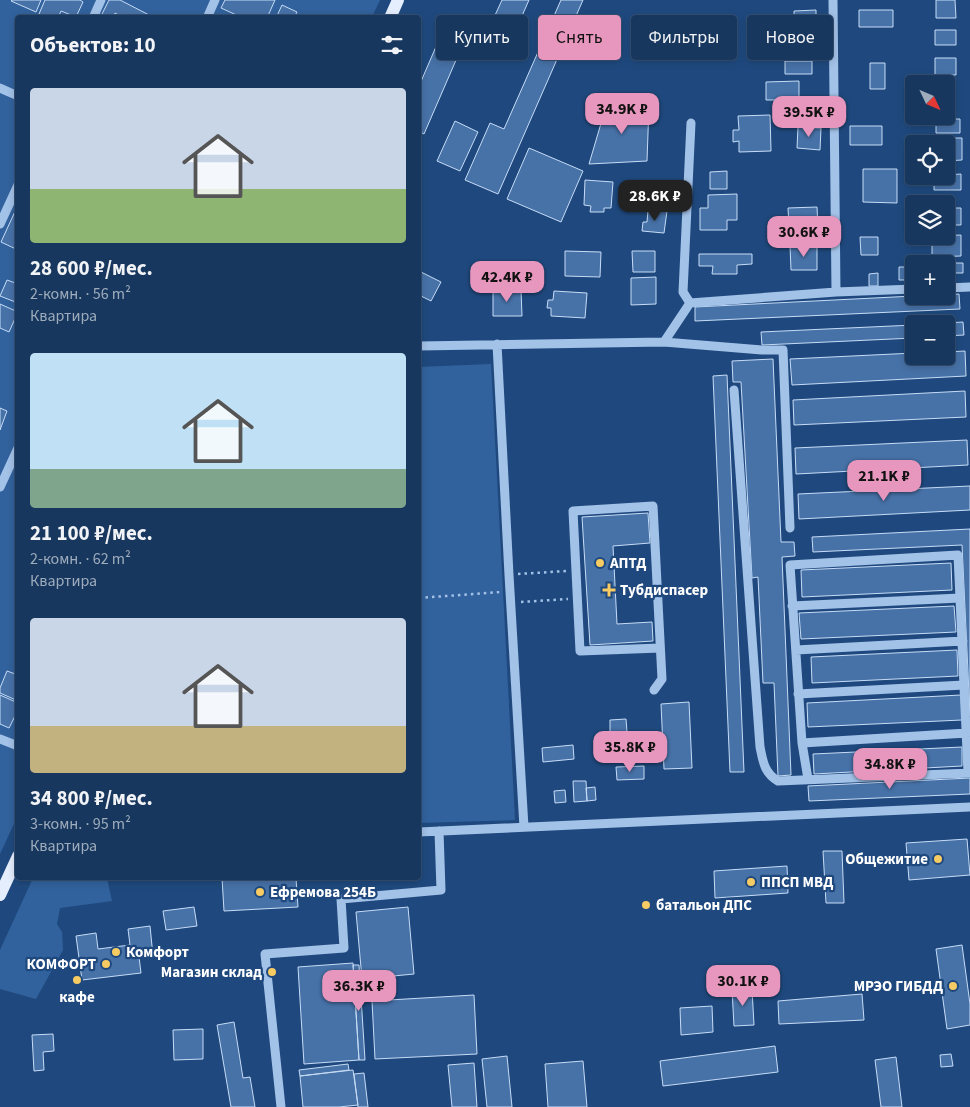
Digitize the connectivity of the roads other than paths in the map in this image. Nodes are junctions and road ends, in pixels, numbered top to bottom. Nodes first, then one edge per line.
1 (101, 0) edge
2 (215, 0) edge
3 (398, 0) edge
4 (833, 0) edge
5 (94, 15) edge
6 (208, 15) edge
7 (391, 15) edge
8 (0, 88) edge
9 (15, 95) edge
10 (691, 123) dead end
11 (15, 192) edge
12 (0, 224) edge
13 (970, 287) edge
14 (955, 288) edge
15 (905, 289) edge
16 (836, 292) junction
17 (690, 303) junction
18 (664, 342) junction
19 (497, 344) junction
20 (421, 346) edge
21 (734, 390) dead end
22 (15, 455) edge
23 (0, 488) edge
24 (790, 528) dead end
25 (960, 598) junction
26 (792, 606) junction
27 (962, 641) junction
28 (660, 648) junction
29 (796, 650) junction
30 (964, 685) junction
31 (654, 690) dead end
32 (798, 694) junction
33 (967, 733) junction
34 (0, 739) edge
35 (802, 743) junction
36 (15, 745) edge
37 (969, 773) edge
38 (808, 779) junction
39 (970, 807) edge
40 (524, 827) junction
41 (439, 831) junction
42 (421, 832) edge
43 (15, 862) edge
44 (0, 895) edge
45 (282, 1107) edge

1 - 5 street
2 - 6 street
3 - 7 main road
4 - 16 street
8 - 9 street
10 - 17 street
11 - 12 street
13 - 14 street
15 - 16 street
16 - 17 street
17 - 18 street
18 - 19 street
18 - 24 street
19 - 20 street
19 - 40 street
21 - 38 street
22 - 23 street
25 - 26 street
25 - 26 street
25 - 27 street
26 - 29 street
27 - 29 street
27 - 30 street
28 - 28 street
28 - 31 street
29 - 32 street
30 - 32 street
30 - 33 street
32 - 35 street
33 - 35 street
33 - 37 street
34 - 36 street
35 - 38 street
37 - 38 street
39 - 40 street
40 - 41 street
41 - 42 street
41 - 45 street
43 - 44 main road

